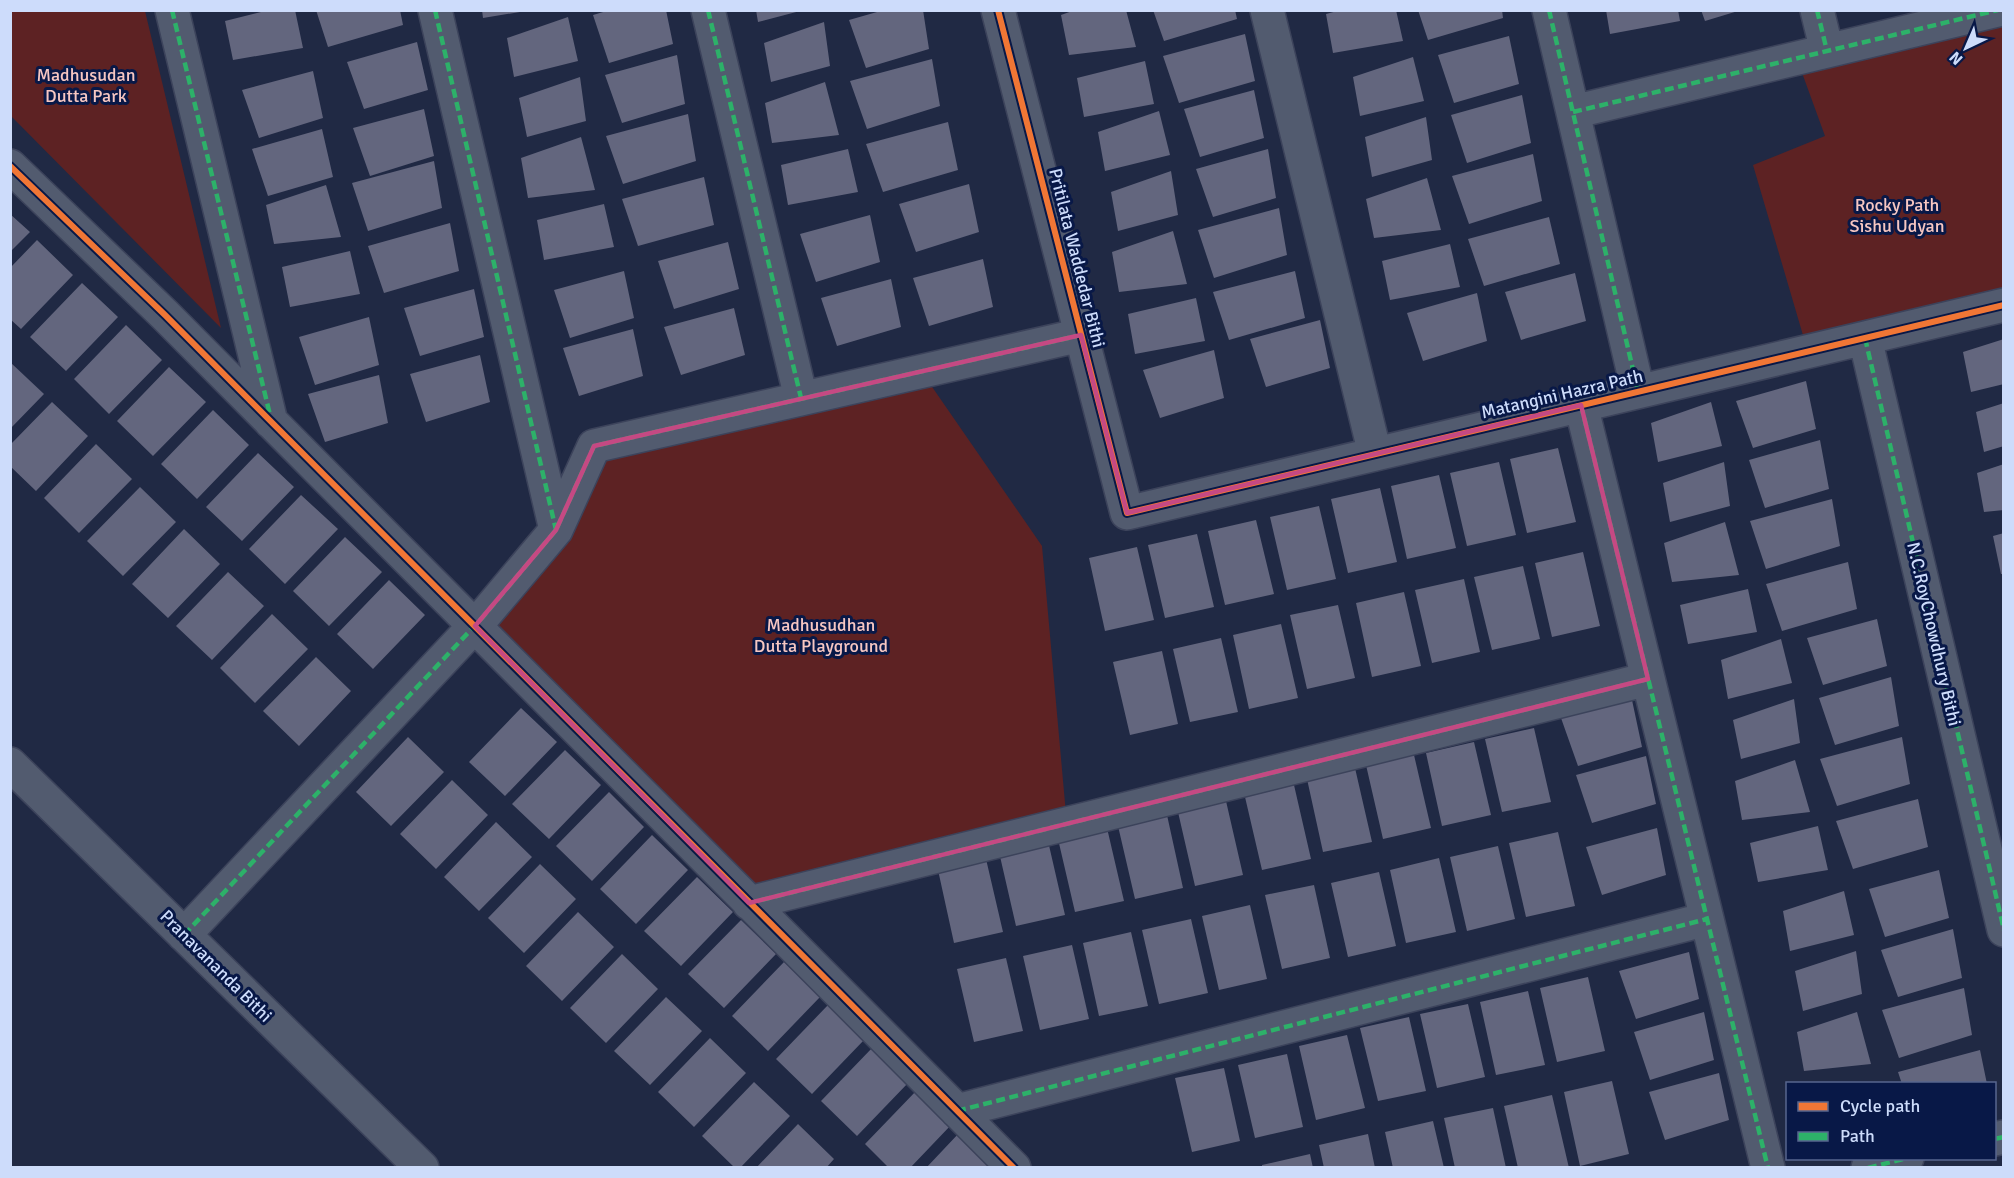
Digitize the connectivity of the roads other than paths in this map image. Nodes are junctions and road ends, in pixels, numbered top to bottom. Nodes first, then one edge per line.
1 (172, 10) edge
2 (435, 10) edge
3 (708, 10) edge
4 (998, 10) edge
5 (1267, 10) edge
6 (1549, 10) edge
7 (1817, 10) edge
8 (1998, 10) edge
9 (1827, 51) junction
10 (1573, 112) junction
11 (10, 166) edge
12 (2004, 305) edge
13 (1081, 335) junction
14 (1865, 338) junction
15 (1638, 391) junction
16 (801, 398) junction
17 (1581, 405) junction
18 (271, 422) junction
19 (1374, 453) junction
20 (1126, 513) joint
21 (556, 530) junction
22 (475, 627) junction
23 (1648, 679) junction
24 (10, 764) edge
25 (749, 903) junction
26 (1707, 919) junction
27 (2004, 930) edge
28 (184, 934) junction
29 (957, 1111) junction
30 (1898, 1160) edge
31 (422, 1167) edge
32 (1014, 1167) edge
33 (1768, 1167) edge
34 (1868, 1167) edge

1 - 18 street
2 - 21 street
3 - 16 street
4 - 13 street, Pritilata Waddedar Bithi
5 - 19 street
6 - 10 street
7 - 9 street
8 - 9 street
9 - 10 street
10 - 15 street
11 - 18 street
12 - 14 street, Matangini Hazra Path
13 - 16 street
13 - 20 street, Pritilata Waddedar Bithi
14 - 15 street, Matangini Hazra Path
14 - 27 street, N.C.RoyChowdhury Bithi
15 - 17 street, Matangini Hazra Path
16 - 21 street
17 - 19 street, Matangini Hazra Path
17 - 23 street
18 - 22 street
19 - 20 street, Matangini Hazra Path
21 - 22 street
22 - 25 street
22 - 28 street
23 - 25 street
23 - 26 street
24 - 28 street, Pranavananda Bithi
25 - 29 street
26 - 29 street
26 - 33 street
28 - 31 street, Pranavananda Bithi
29 - 32 street
30 - 34 street

